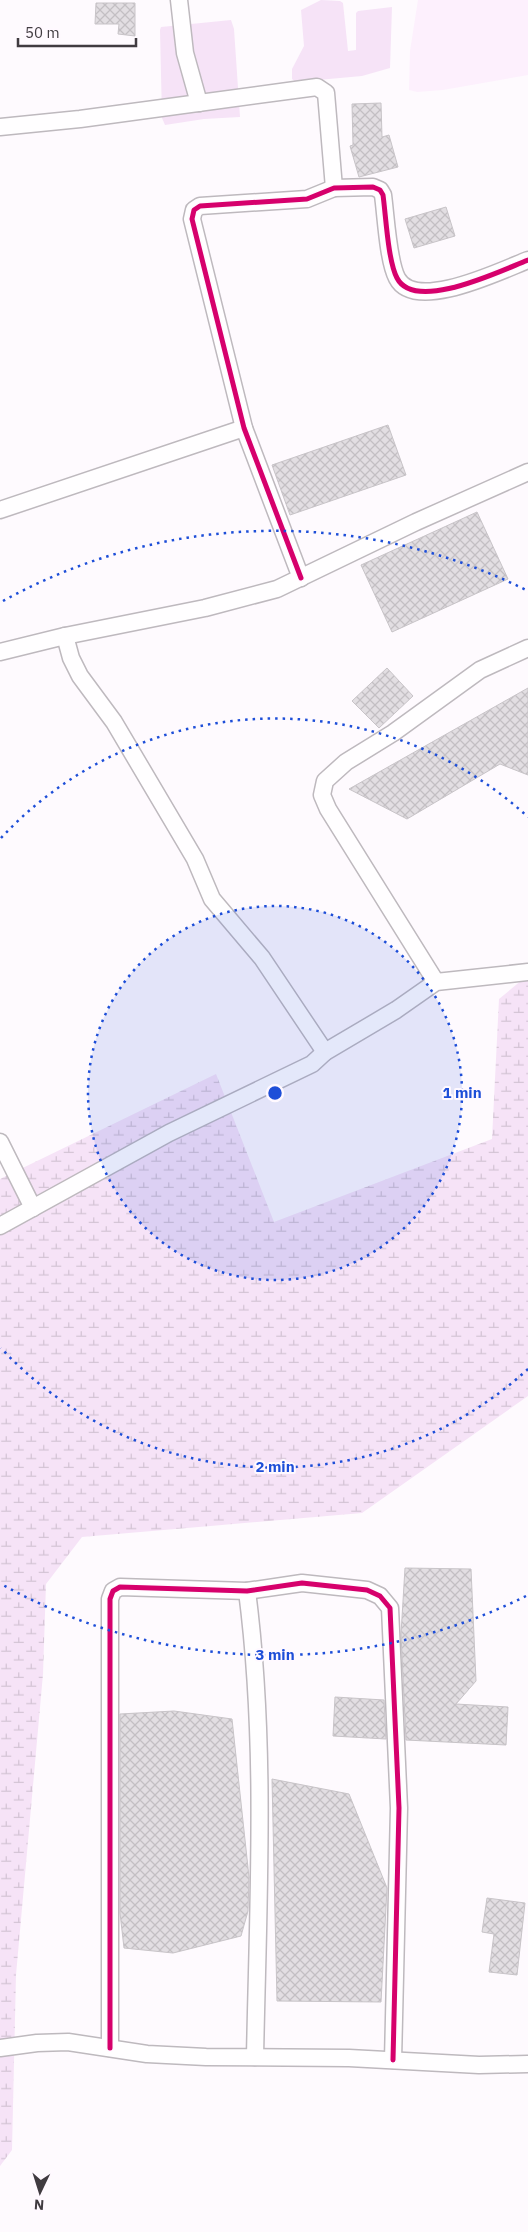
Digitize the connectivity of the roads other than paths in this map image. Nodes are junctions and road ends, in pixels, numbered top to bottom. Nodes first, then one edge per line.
1 (179, 0) edge
2 (198, 103) junction
3 (0, 127) edge
4 (334, 188) junction
5 (528, 260) edge
6 (244, 428) junction
7 (528, 472) edge
8 (0, 510) edge
9 (301, 578) junction
10 (65, 636) junction
11 (528, 648) edge
12 (0, 652) edge
13 (528, 972) edge
14 (436, 982) junction
15 (325, 1052) junction
16 (0, 1142) edge
17 (33, 1208) junction
18 (0, 1226) edge
19 (247, 1591) junction
20 (0, 2048) edge
21 (110, 2048) junction
22 (256, 2057) junction
23 (393, 2060) junction
24 (528, 2064) edge

1 - 2 street
2 - 3 street
2 - 4 street
4 - 5 street
4 - 6 street
6 - 8 street
6 - 9 street
7 - 9 street
9 - 10 street
10 - 12 street
10 - 15 street
11 - 14 street
13 - 14 street
14 - 15 street
15 - 17 street
16 - 17 street
17 - 18 street
19 - 21 street
19 - 22 street
19 - 23 street
20 - 21 street
21 - 22 street
22 - 23 street
23 - 24 street

